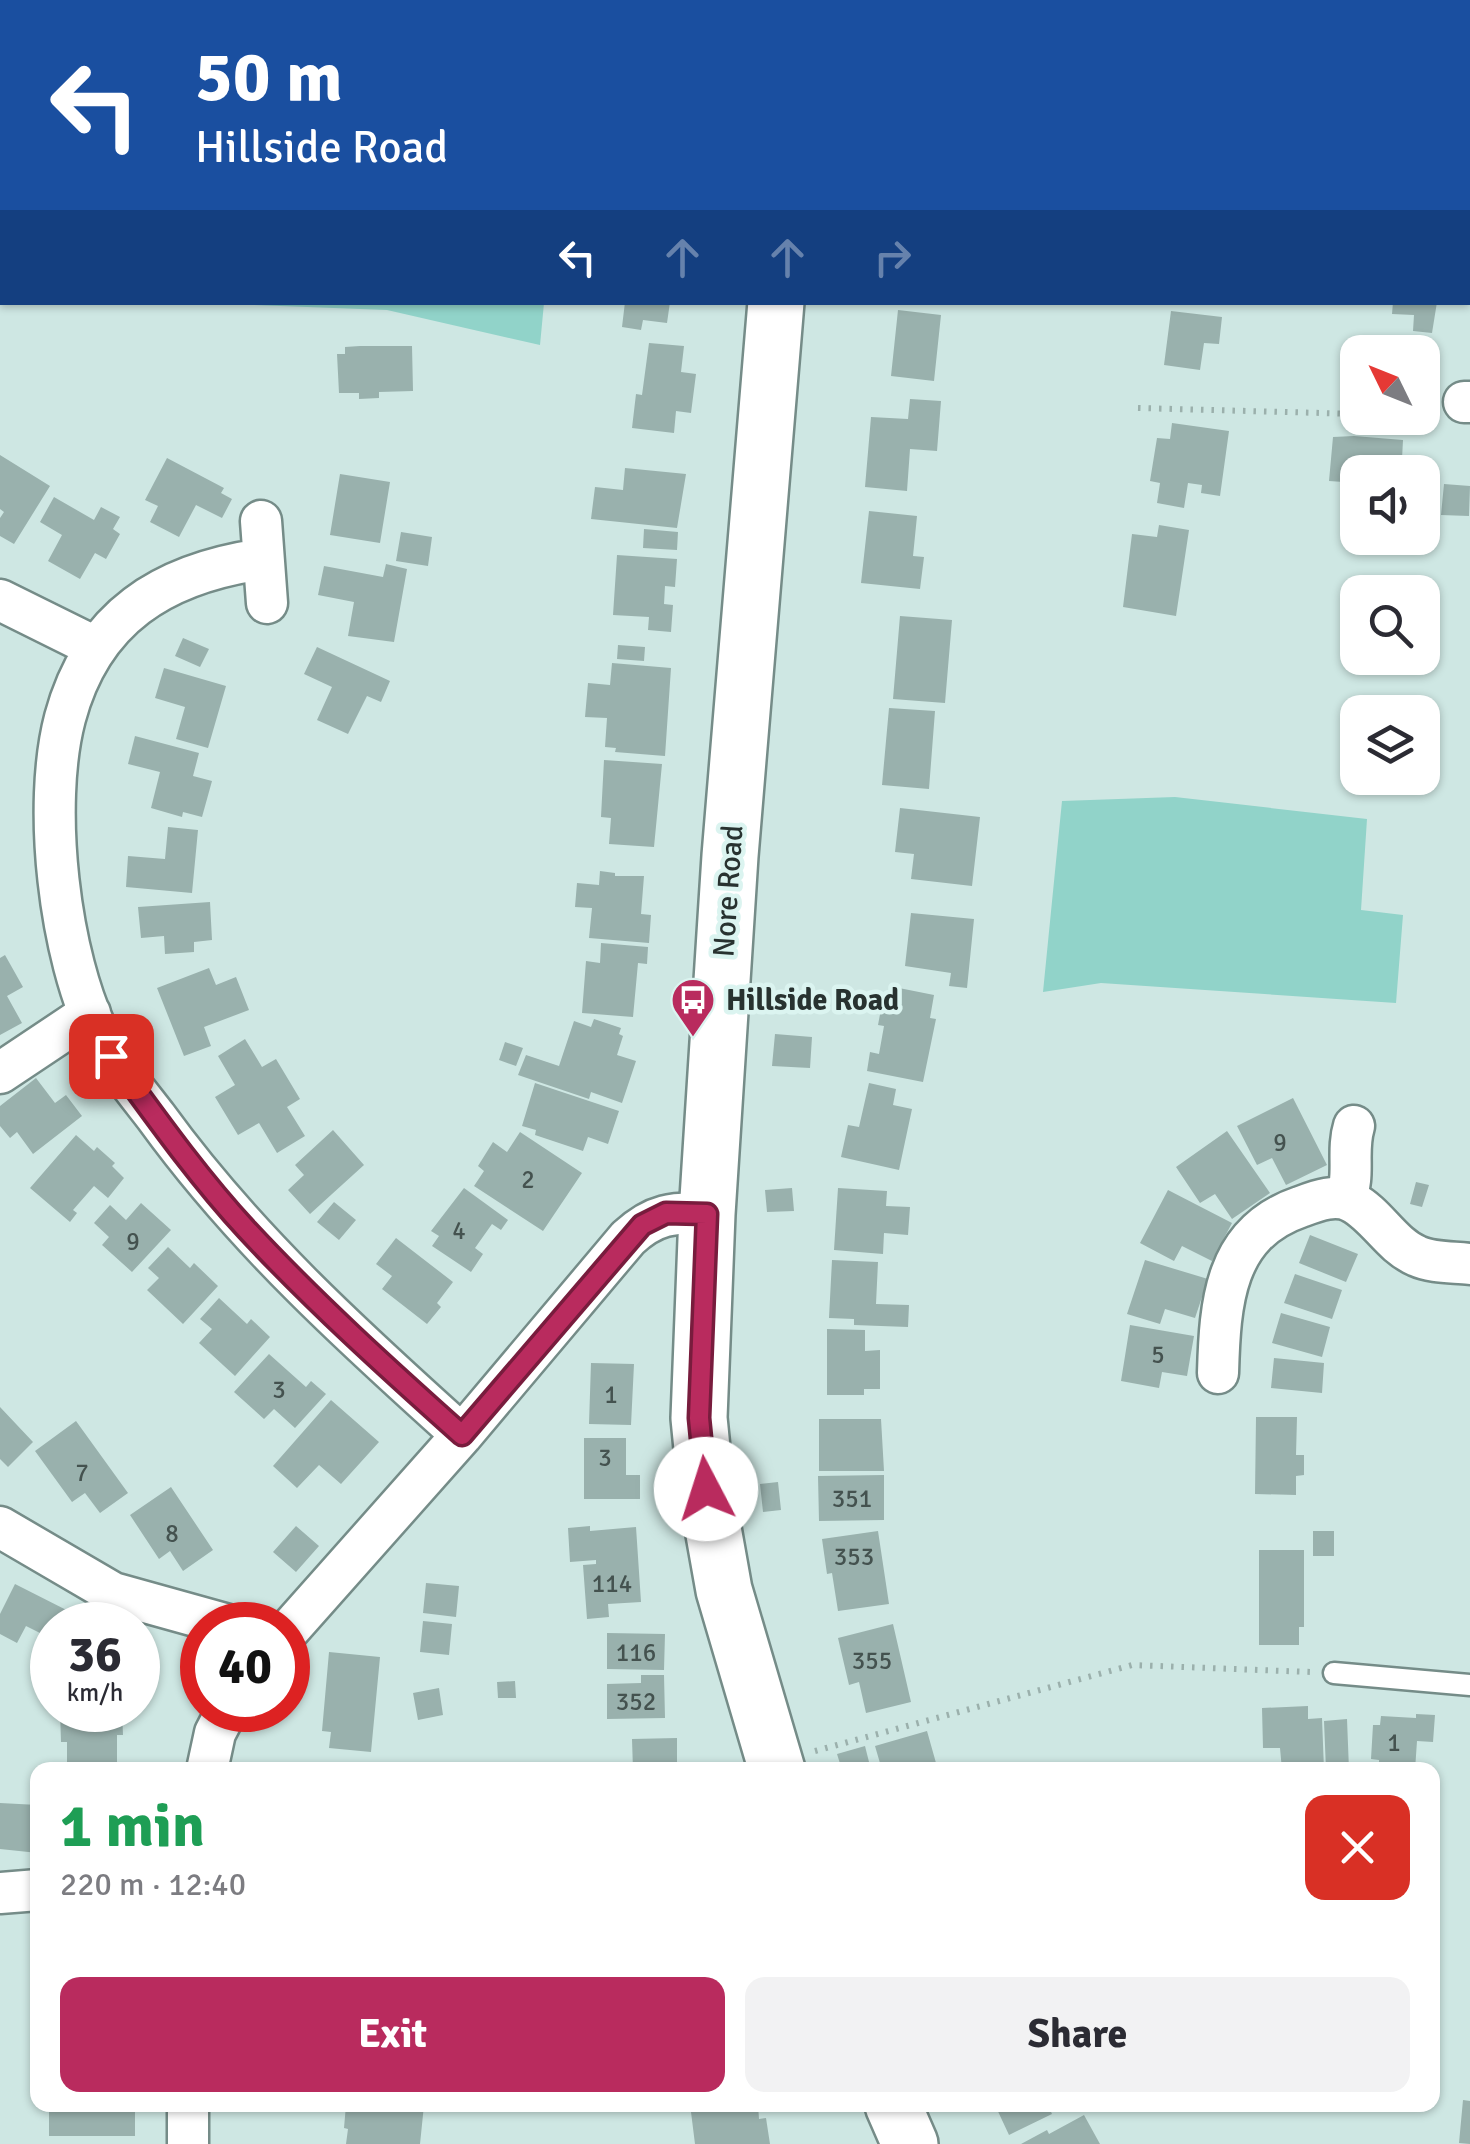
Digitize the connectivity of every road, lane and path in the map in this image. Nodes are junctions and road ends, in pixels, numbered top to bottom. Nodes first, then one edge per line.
1 (776, 305) edge
2 (1138, 408) dead end
3 (1340, 414) edge
4 (0, 600) edge
5 (267, 602) dead end
6 (95, 648) junction
7 (90, 1013) junction
8 (0, 1072) edge
9 (1354, 1126) dead end
10 (1344, 1199) junction
11 (707, 1214) junction
12 (1470, 1264) edge
13 (1218, 1373) dead end
14 (462, 1435) junction
15 (0, 1527) edge
16 (310, 1607) edge
17 (180, 1612) edge
18 (1334, 1673) joint
19 (1470, 1685) edge
20 (216, 1732) edge
21 (209, 1762) edge
22 (775, 1762) edge
23 (790, 1762) edge
24 (30, 1891) edge
25 (0, 1893) edge
26 (188, 2112) edge
27 (896, 2112) edge
28 (188, 2144) edge
29 (910, 2144) edge

1 - 11 street, Nore Road
2 - 3 path
4 - 6 street
5 - 6 street
6 - 7 street
7 - 8 street
7 - 14 street
9 - 10 street
10 - 12 street
10 - 13 street
11 - 14 street
11 - 22 street, Nore Road
14 - 16 street
15 - 17 street
18 - 19 lane
18 - 23 path
20 - 21 street
24 - 25 street
26 - 28 street
27 - 29 street

